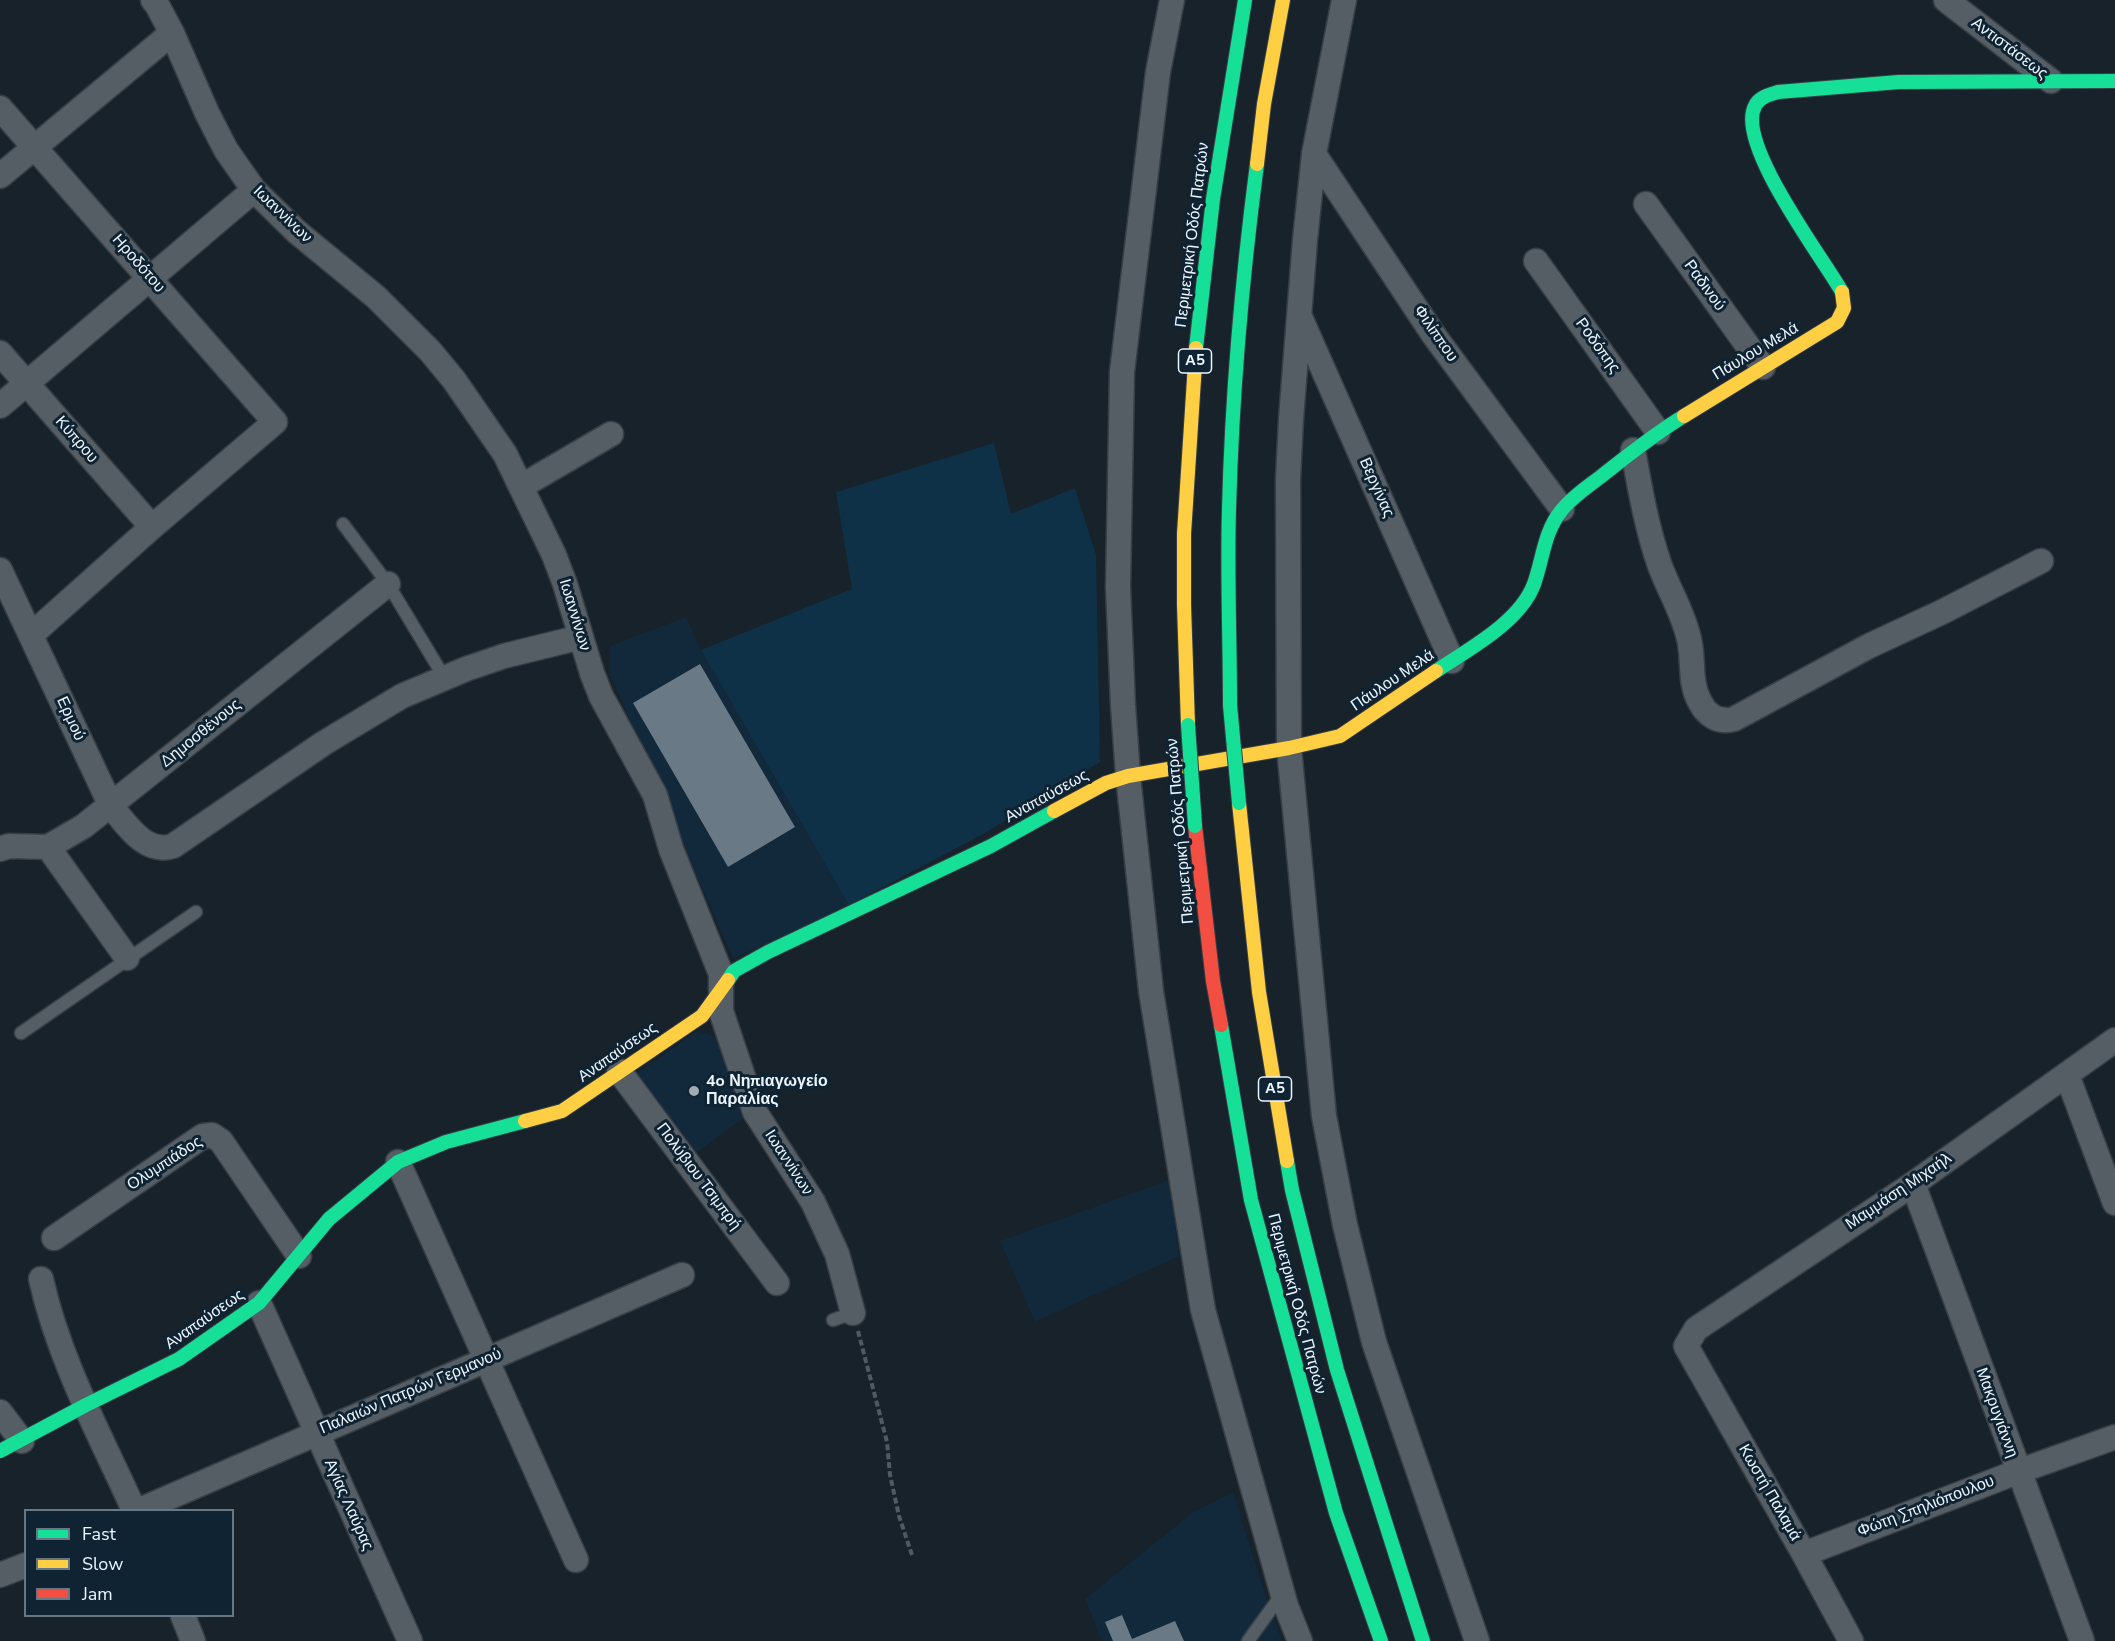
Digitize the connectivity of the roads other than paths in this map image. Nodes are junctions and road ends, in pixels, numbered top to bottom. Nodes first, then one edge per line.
1 (153, 0) edge
2 (1172, 0) edge
3 (1245, 0) edge
4 (1283, 0) edge
5 (1344, 0) edge
6 (1946, 0) edge
7 (172, 33) junction
8 (2051, 81) junction
9 (2115, 81) edge
10 (0, 108) edge
11 (35, 147) junction
12 (1314, 154) junction
13 (0, 176) edge
14 (254, 190) junction
15 (1646, 204) dead end
16 (1536, 261) dead end
17 (151, 278) junction
18 (1299, 314) junction
19 (0, 353) edge
20 (1763, 367) junction
21 (27, 384) junction
22 (0, 406) edge
23 (1658, 432) junction
24 (611, 434) dead end
25 (1633, 450) junction
26 (522, 486) junction
27 (1562, 509) junction
28 (343, 524) dead end
29 (152, 527) junction
30 (2041, 561) dead end
31 (0, 570) edge
32 (388, 584) junction
33 (31, 635) junction
34 (581, 637) junction
35 (1452, 661) junction
36 (444, 677) junction
37 (1289, 748) junction
38 (1128, 776) junction
39 (111, 806) junction
40 (48, 848) junction
41 (0, 849) edge
42 (196, 912) dead end
43 (127, 958) junction
44 (721, 990) junction
45 (21, 1033) dead end
46 (2115, 1040) edge
47 (619, 1071) junction
48 (2067, 1075) junction
49 (398, 1162) junction
50 (1912, 1184) junction
51 (2115, 1203) edge
52 (54, 1238) dead end
53 (299, 1256) junction
54 (682, 1275) dead end
55 (41, 1279) dead end
56 (777, 1283) dead end
57 (258, 1303) junction
58 (843, 1316) road end
59 (1686, 1346) joint
60 (487, 1360) junction
61 (86, 1405) junction
62 (0, 1412) edge
63 (315, 1432) junction
64 (2115, 1437) edge
65 (11, 1446) edge
66 (2017, 1472) junction
67 (134, 1509) edge
68 (142, 1509) edge
69 (1804, 1554) junction
70 (576, 1560) dead end
71 (24, 1566) edge
72 (0, 1575) edge
73 (1283, 1593) junction
74 (183, 1617) edge
75 (193, 1641) edge
76 (410, 1641) edge
77 (1248, 1641) edge
78 (1300, 1641) edge
79 (1381, 1641) edge
80 (1423, 1641) edge
81 (1477, 1641) edge
82 (1851, 1641) edge
83 (2082, 1641) edge

1 - 7 street, Ιωαννίνων
2 - 38 street
3 - 79 main road, Περιμετρική Οδός Πατρών / Α5, bridge
4 - 80 main road, Περιμετρική Οδός Πατρών / Α5, bridge
5 - 12 street
6 - 8 street, Αντιστάσεως
7 - 11 street
7 - 14 street, Ιωαννίνων
8 - 9 main road, Αντιστάσεως
8 - 20 main road, Πάυλου Μελά
10 - 11 street, Ηροδότου
11 - 13 street
11 - 17 street, Ηροδότου
12 - 18 street
12 - 27 street, Φιλίππου
14 - 17 street
14 - 26 street, Ιωαννίνων
15 - 20 street, Ραδινού
16 - 23 street, Ροδόπης
17 - 21 street
17 - 29 street, Ηροδότου
18 - 35 street, Βεργίνας
18 - 37 street
19 - 21 street, Κύπρου
20 - 23 main road, Πάυλου Μελά
21 - 22 street
21 - 29 street, Κύπρου
23 - 25 main road, Πάυλου Μελά
24 - 26 street
25 - 27 main road, Πάυλου Μελά
25 - 30 street
26 - 34 street, Ιωαννίνων
27 - 35 main road, Πάυλου Μελά
28 - 32 lane
29 - 33 street
31 - 33 street, Ερμού
32 - 36 lane
32 - 39 street, Δημοσθένους
33 - 39 street, Ερμού
34 - 36 street
34 - 44 street, Ιωαννίνων
35 - 37 main road, Πάυλου Μελά
36 - 39 street, Ερμού
37 - 38 main road, Αναπαύσεως
37 - 81 street
38 - 44 main road, Αναπαύσεως
38 - 73 street
39 - 40 street, Δημοσθένους
40 - 41 street
40 - 43 street
42 - 43 lane
43 - 45 lane
44 - 47 main road, Αναπαύσεως
44 - 58 street, Ιωαννίνων
46 - 48 street, Μαμμάση Μιχαήλ
47 - 49 main road, Αναπαύσεως
47 - 56 street, Πολύβιου Τσιμπρή
48 - 50 street, Μαμμάση Μιχαήλ
48 - 51 street
49 - 53 main road, Αναπαύσεως
49 - 60 street
50 - 59 street, Μαμμάση Μιχαήλ
50 - 66 street, Μακρυγιάννη
52 - 53 street, Ολυμπιάδος
53 - 57 main road, Αναπαύσεως
54 - 60 street, Παλαιών Πατρών Γερμανού
55 - 61 street
57 - 61 main road, Αναπαύσεως
57 - 63 street, Αγίας Λαύρας
59 - 69 street, Κωστή Παλαμά
60 - 63 street, Παλαιών Πατρών Γερμανού
60 - 70 street
61 - 65 main road, Αναπαύσεως
61 - 67 street
62 - 65 street
63 - 68 street, Παλαιών Πατρών Γερμανού
63 - 76 street, Αγίας Λαύρας
64 - 66 street, Φώτη Σπηλιόπουλου
66 - 69 street, Φώτη Σπηλιόπουλου
66 - 83 street, Μακρυγιάννη
69 - 82 street, Κωστή Παλαμά
71 - 72 street
73 - 77 lane
73 - 78 street
74 - 75 street

